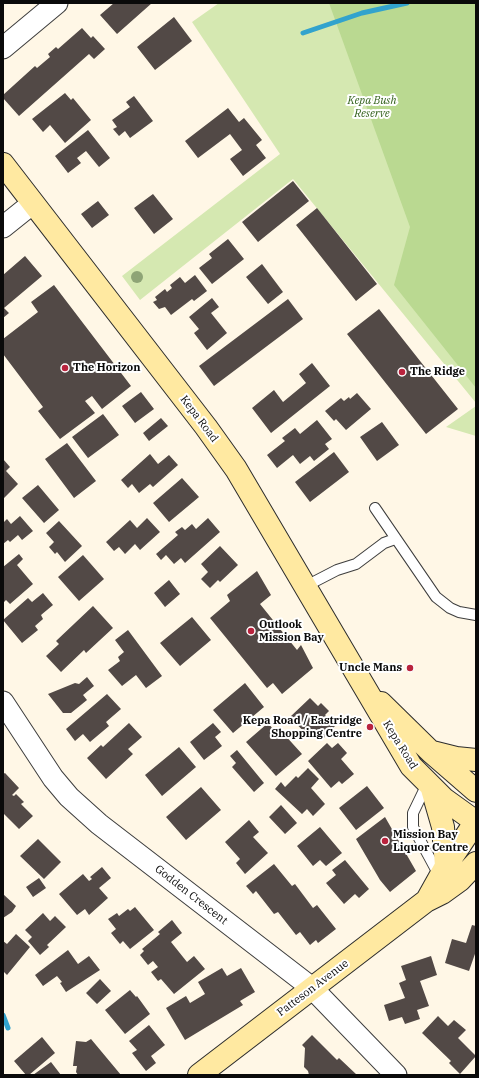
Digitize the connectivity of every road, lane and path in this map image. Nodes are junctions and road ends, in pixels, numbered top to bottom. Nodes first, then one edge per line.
1 (57, 3) edge
2 (3, 48) edge
3 (3, 164) edge
4 (33, 204) junction
5 (3, 227) edge
6 (375, 508) dead end
7 (395, 539) junction
8 (306, 586) junction
9 (476, 615) edge
10 (369, 691) junction
11 (3, 702) edge
12 (431, 752) junction
13 (476, 760) edge
14 (429, 785) junction
15 (476, 791) edge
16 (476, 822) edge
17 (476, 863) edge
18 (456, 874) edge
19 (312, 988) junction
20 (198, 1075) edge
21 (396, 1075) edge

1 - 2 street
3 - 4 main road, Kepa Road
4 - 5 street
4 - 8 main road, Kepa Road
6 - 7 lane
7 - 8 lane
7 - 9 lane
8 - 10 main road, Kepa Road
10 - 12 main road, Kepa Road
10 - 14 main road, Kepa Road
11 - 19 street, Godden Crescent
12 - 13 main road
12 - 15 main road, Kepa Road
14 - 16 main road, Kepa Road
14 - 18 main road
14 - 18 lane
16 - 18 main road, Patteson Avenue
17 - 18 main road, Patteson Avenue
18 - 19 main road, Patteson Avenue
19 - 20 main road, Patteson Avenue
19 - 21 street, Godden Crescent

